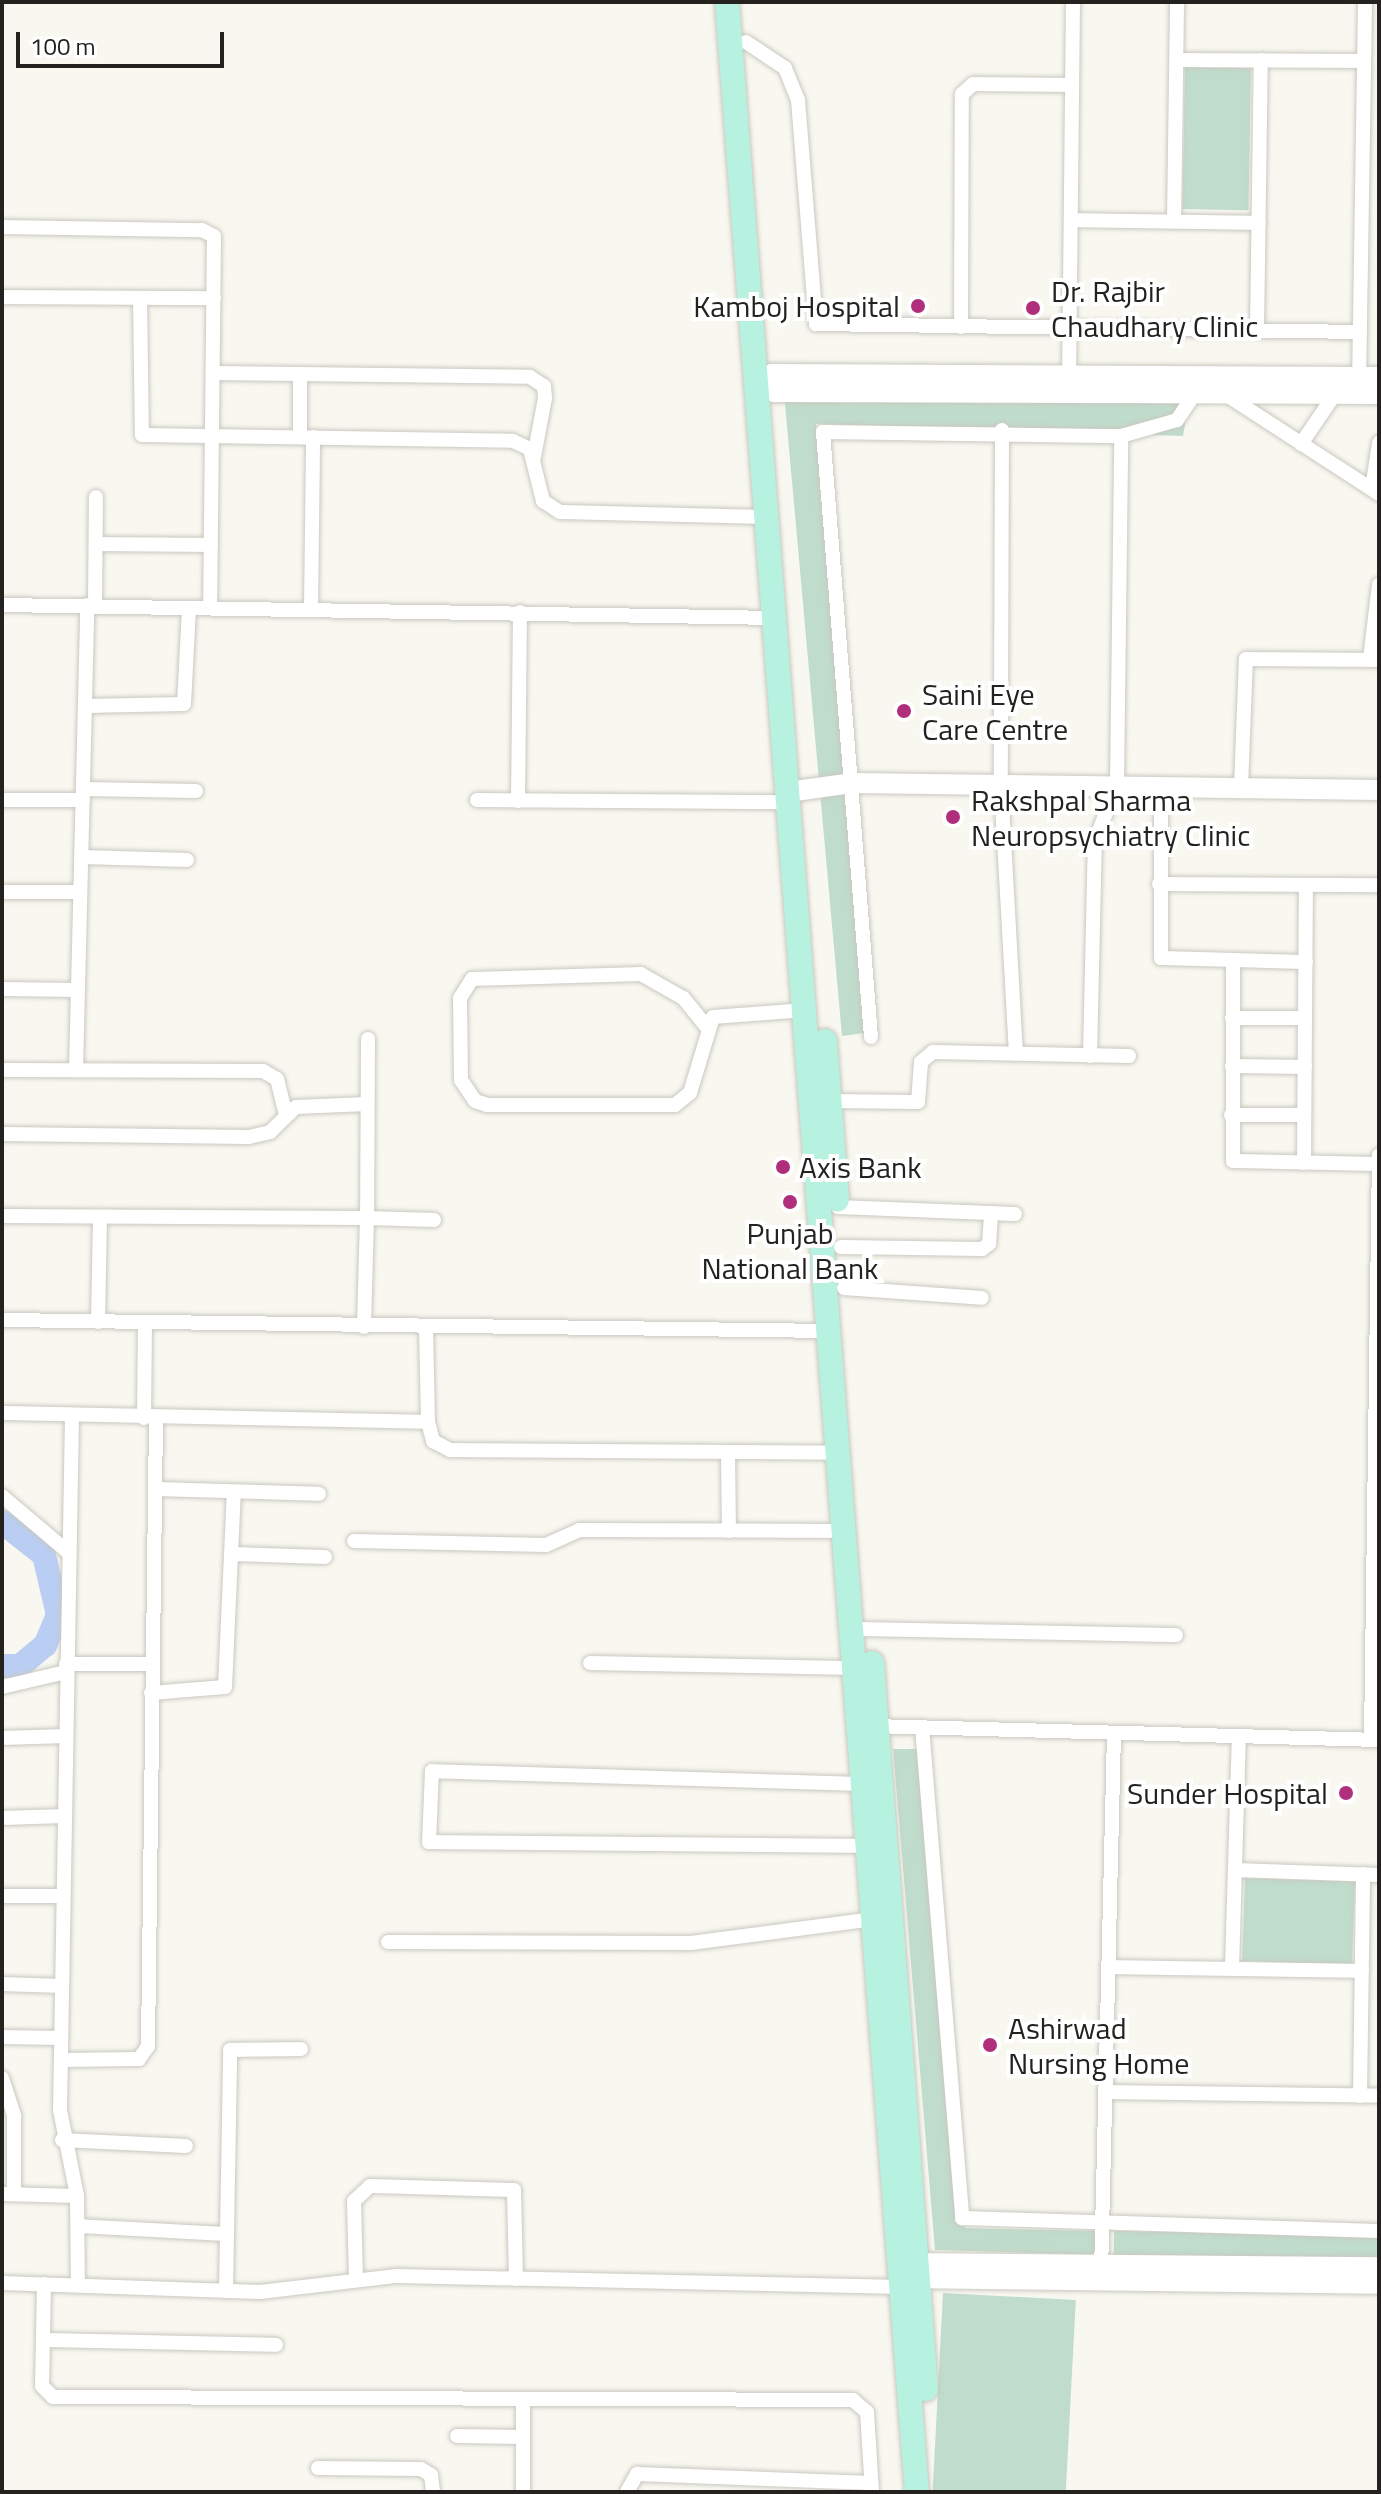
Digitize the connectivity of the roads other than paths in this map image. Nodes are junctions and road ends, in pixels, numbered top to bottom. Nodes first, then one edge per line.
1 (727, 2) edge
2 (743, 2) edge
3 (1073, 2) edge
4 (1177, 2) edge
5 (1365, 2) edge
6 (746, 42) junction
7 (1177, 60) junction
8 (1261, 60) junction
9 (1364, 61) junction
10 (1072, 85) junction
11 (1071, 220) junction
12 (1174, 221) junction
13 (1259, 223) junction
14 (2, 227) edge
15 (2, 297) edge
16 (140, 298) junction
17 (214, 298) junction
18 (961, 327) junction
19 (1069, 329) junction
20 (1257, 331) junction
21 (1360, 332) junction
22 (213, 373) junction
23 (300, 374) junction
24 (1068, 381) junction
25 (768, 384) junction
26 (1369, 385) edge
27 (1196, 392) junction
28 (1222, 392) junction
29 (1335, 394) junction
30 (1002, 430) junction
31 (212, 436) junction
32 (1121, 436) junction
33 (306, 437) junction
34 (1379, 443) edge
35 (1301, 444) junction
36 (534, 457) junction
37 (1375, 492) edge
38 (96, 497) dead end
39 (768, 517) junction
40 (96, 544) junction
41 (211, 545) junction
42 (1379, 585) edge
43 (2, 605) edge
44 (91, 606) junction
45 (210, 607) junction
46 (189, 608) junction
47 (311, 610) junction
48 (520, 612) junction
49 (774, 618) junction
50 (1375, 660) edge
51 (85, 706) junction
52 (853, 783) junction
53 (1117, 785) junction
54 (1001, 786) junction
55 (1161, 786) junction
56 (1241, 787) junction
57 (1379, 790) edge
58 (196, 791) dead end
59 (83, 795) junction
60 (794, 795) junction
61 (2, 800) edge
62 (477, 800) dead end
63 (518, 801) junction
64 (81, 857) junction
65 (187, 860) dead end
66 (1159, 884) junction
67 (1306, 885) junction
68 (1379, 885) edge
69 (2, 892) edge
70 (80, 892) junction
71 (1233, 961) junction
72 (1306, 962) junction
73 (2, 989) edge
74 (78, 990) junction
75 (806, 1010) junction
76 (1232, 1018) junction
77 (1305, 1018) junction
78 (706, 1026) junction
79 (871, 1037) dead end
80 (368, 1039) dead end
81 (1016, 1054) junction
82 (1090, 1056) junction
83 (1129, 1056) dead end
84 (1232, 1066) junction
85 (1305, 1067) junction
86 (2, 1070) edge
87 (76, 1070) junction
88 (830, 1101) junction
89 (367, 1104) junction
90 (286, 1114) junction
91 (1231, 1115) junction
92 (1304, 1115) junction
93 (2, 1134) edge
94 (1379, 1155) edge
95 (1304, 1163) junction
96 (1379, 1164) edge
97 (838, 1207) junction
98 (991, 1213) junction
99 (1015, 1214) dead end
100 (2, 1216) edge
101 (1379, 1216) edge
102 (100, 1218) junction
103 (367, 1218) junction
104 (434, 1220) dead end
105 (841, 1247) junction
106 (844, 1288) junction
107 (982, 1298) dead end
108 (2, 1320) edge
109 (98, 1322) junction
110 (145, 1323) junction
111 (364, 1327) junction
112 (426, 1328) junction
113 (832, 1331) junction
114 (2, 1413) edge
115 (72, 1416) junction
116 (150, 1418) junction
117 (428, 1422) junction
118 (728, 1452) junction
119 (841, 1453) junction
120 (155, 1489) junction
121 (234, 1492) junction
122 (319, 1494) dead end
123 (2, 1496) edge
124 (729, 1531) junction
125 (847, 1531) junction
126 (354, 1541) dead end
127 (68, 1552) junction
128 (232, 1554) junction
129 (325, 1557) dead end
130 (862, 1629) junction
131 (1176, 1635) dead end
132 (590, 1663) dead end
133 (152, 1664) junction
134 (66, 1668) junction
135 (857, 1668) junction
136 (2, 1687) edge
137 (151, 1693) junction
138 (869, 1726) junction
139 (922, 1727) junction
140 (1114, 1733) junction
141 (66, 1736) junction
142 (1239, 1736) junction
143 (2, 1738) edge
144 (1375, 1740) edge
145 (863, 1784) junction
146 (65, 1816) junction
147 (2, 1818) edge
148 (868, 1846) junction
149 (1235, 1870) junction
150 (1363, 1874) junction
151 (1379, 1875) edge
152 (2, 1896) edge
153 (63, 1896) junction
154 (873, 1919) junction
155 (388, 1942) dead end
156 (1111, 1967) junction
157 (1232, 1968) junction
158 (1362, 1971) junction
159 (2, 1984) edge
160 (62, 1986) junction
161 (2, 2037) edge
162 (61, 2038) junction
163 (301, 2049) dead end
164 (61, 2060) junction
165 (2, 2078) edge
166 (1109, 2092) junction
167 (1360, 2096) junction
168 (1379, 2096) edge
169 (7, 2108) edge
170 (62, 2140) junction
171 (186, 2146) dead end
172 (8, 2194) edge
173 (77, 2196) junction
174 (1104, 2225) junction
175 (78, 2226) junction
176 (1379, 2231) edge
177 (227, 2234) junction
178 (1379, 2267) edge
179 (1101, 2273) junction
180 (908, 2274) junction
181 (356, 2278) junction
182 (516, 2279) junction
183 (2, 2283) edge
184 (44, 2284) junction
185 (1379, 2284) edge
186 (78, 2285) junction
187 (226, 2291) junction
188 (43, 2340) junction
189 (276, 2345) dead end
190 (523, 2400) junction
191 (457, 2436) dead end
192 (523, 2437) junction
193 (318, 2468) dead end
194 (872, 2487) edge
195 (433, 2492) edge
196 (523, 2492) edge
197 (627, 2492) edge
198 (917, 2492) edge
199 (933, 2492) edge

1 - 25 main road
2 - 6 main road
3 - 10 street
4 - 7 street
5 - 9 street
6 - 18 street
6 - 25 main road
7 - 8 street
7 - 12 street
8 - 9 street
8 - 13 street
9 - 21 street
10 - 11 street
10 - 18 street
11 - 12 street
11 - 19 street
12 - 13 street
13 - 20 street
14 - 17 street
15 - 16 street
16 - 17 street
16 - 31 street
17 - 22 street
18 - 19 street
19 - 20 street
19 - 24 street
20 - 21 street
21 - 26 street
22 - 23 street
22 - 31 street
23 - 33 street
23 - 36 street
24 - 25 street
24 - 26 street
24 - 27 street
25 - 39 main road
25 - 60 main road
26 - 29 street
27 - 28 street
27 - 32 street
28 - 29 street
28 - 35 street
29 - 35 street
30 - 32 street
30 - 52 street
30 - 54 street
31 - 33 street
31 - 41 street
32 - 53 street
33 - 36 street
33 - 47 street
34 - 37 street
35 - 37 street
36 - 39 street
38 - 40 street
39 - 49 main road
40 - 41 street
40 - 44 street
41 - 45 street
42 - 50 street
43 - 44 street
44 - 46 street
44 - 51 street
45 - 46 street
45 - 47 street
46 - 51 street
47 - 48 street
48 - 49 street
48 - 63 street
49 - 60 main road
50 - 56 street
51 - 59 street
52 - 54 street
52 - 60 street
52 - 79 street
53 - 54 street
53 - 55 street
53 - 82 street
54 - 81 street
55 - 56 street
55 - 66 street
56 - 57 street
58 - 59 street
59 - 61 street
59 - 64 street
60 - 63 street
60 - 75 main road
60 - 88 main road
62 - 63 street
64 - 65 street
64 - 70 street
66 - 67 street
66 - 71 street
67 - 68 street
67 - 72 street
69 - 70 street
70 - 74 street
71 - 72 street
71 - 76 street
72 - 77 street
73 - 74 street
74 - 87 street
75 - 78 street
75 - 113 main road
76 - 77 street
76 - 84 street
77 - 85 street
78 - 78 street
80 - 89 street
81 - 82 street
81 - 88 street
82 - 83 street
84 - 85 street
84 - 91 street
85 - 92 street
86 - 87 street
87 - 90 street
88 - 97 main road
89 - 90 street
89 - 103 street
90 - 93 street
91 - 92 street
91 - 95 street
92 - 95 street
94 - 96 street
95 - 96 street
96 - 101 street
97 - 98 street
97 - 105 main road
98 - 99 street
98 - 105 street
100 - 102 street
101 - 144 street
102 - 103 street
102 - 109 street
103 - 104 street
103 - 111 street
105 - 106 main road
106 - 107 street
106 - 130 main road
108 - 109 street
109 - 110 street
110 - 111 street
110 - 116 street
111 - 112 street
112 - 113 street
112 - 117 street
113 - 119 main road
114 - 115 street
115 - 116 street
115 - 127 street
116 - 117 street
116 - 120 street
117 - 118 street
118 - 119 street
118 - 124 street
119 - 125 main road
120 - 121 street
120 - 133 street
121 - 122 street
121 - 128 street
123 - 127 street
124 - 125 street
124 - 126 street
125 - 130 main road
127 - 134 street
128 - 129 street
128 - 137 street
130 - 131 street
130 - 135 main road
130 - 138 main road
132 - 135 street
133 - 134 street
133 - 137 street
134 - 136 street
134 - 141 street
135 - 138 main road
137 - 164 street
138 - 139 street
138 - 145 main road
138 - 180 main road
139 - 140 street
139 - 174 street
140 - 142 street
140 - 156 street
141 - 143 street
141 - 146 street
142 - 144 street
142 - 149 street
145 - 148 main road
145 - 148 street
146 - 147 street
146 - 153 street
148 - 154 main road
149 - 150 street
149 - 157 street
150 - 151 street
150 - 158 street
152 - 153 street
153 - 160 street
154 - 155 street
154 - 180 main road
156 - 157 street
156 - 166 street
157 - 158 street
158 - 167 street
159 - 160 street
160 - 162 street
161 - 162 street
162 - 164 street
163 - 177 street
164 - 170 street
165 - 169 street
166 - 167 street
166 - 174 street
167 - 168 street
169 - 172 street
170 - 171 street
170 - 173 street
172 - 173 street
173 - 175 street
174 - 176 street
174 - 179 street
175 - 177 street
175 - 186 street
177 - 187 street
178 - 179 street
179 - 180 street
179 - 185 street
180 - 182 street
180 - 198 main road
180 - 199 main road
181 - 182 street
181 - 182 street
181 - 187 street
183 - 184 street
184 - 186 street
184 - 188 street
186 - 187 street
188 - 189 street
188 - 190 street
190 - 192 street
190 - 194 street
191 - 192 street
192 - 196 street
193 - 195 street
194 - 197 street

